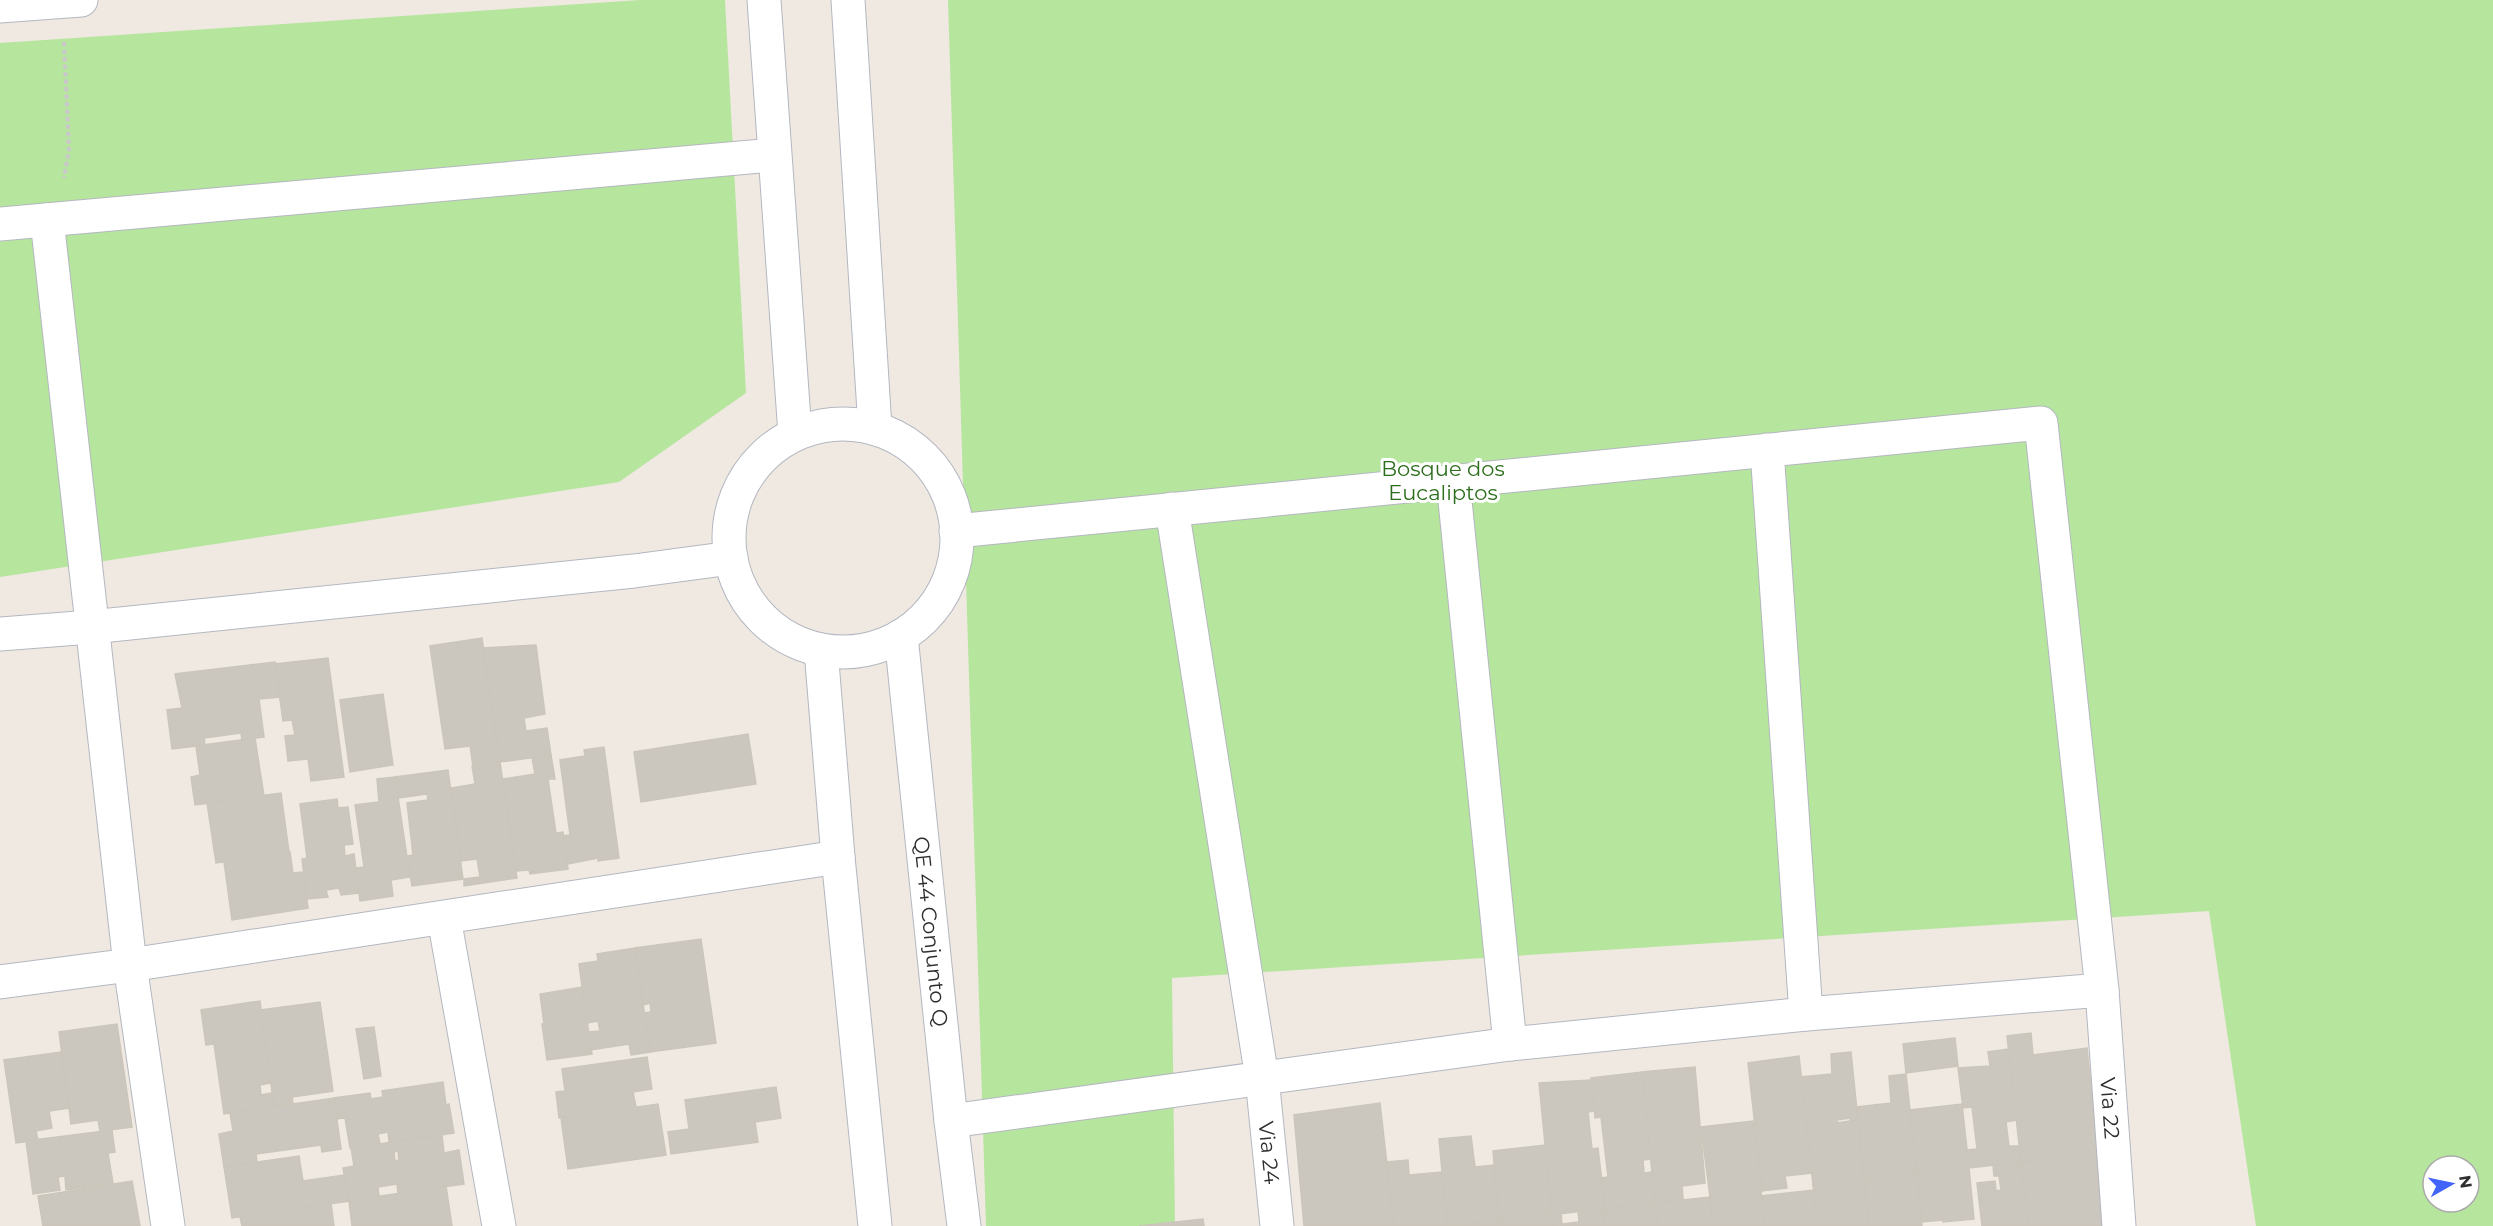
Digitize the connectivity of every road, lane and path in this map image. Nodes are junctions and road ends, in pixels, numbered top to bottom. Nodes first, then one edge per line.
1 (68, 0) edge
2 (764, 0) edge
3 (848, 0) edge
4 (0, 6) edge
5 (773, 155) junction
6 (47, 220) junction
7 (0, 224) edge
8 (875, 428) junction
9 (795, 434) junction
10 (1767, 450) junction
11 (1453, 481) junction
12 (1172, 509) junction
13 (956, 531) junction
14 (731, 558) junction
15 (91, 627) junction
16 (0, 634) edge
17 (901, 636) junction
18 (821, 650) junction
19 (838, 857) junction
20 (444, 918) junction
21 (130, 965) junction
22 (0, 982) edge
23 (2102, 990) junction
24 (1806, 1014) junction
25 (1510, 1044) junction
26 (1262, 1078) junction
27 (951, 1121) junction
28 (168, 1226) edge
29 (499, 1226) edge
30 (875, 1226) edge
31 (964, 1226) edge
32 (1277, 1226) edge
33 (2119, 1226) edge

1 - 4 street
1 - 6 path
2 - 5 street
3 - 8 street
5 - 6 street
5 - 9 street
6 - 7 street
6 - 15 street
8 - 9 street
8 - 13 street
9 - 14 street
10 - 11 street
10 - 23 street, Via 22
10 - 24 street
11 - 12 street
11 - 25 street
12 - 13 street
12 - 26 street, Via 24
13 - 17 street
14 - 15 street
14 - 18 street
15 - 16 street
15 - 21 street
17 - 18 street
17 - 27 street, QE 44 Conjunto Q
18 - 19 street
19 - 20 street
19 - 30 street
20 - 21 street
20 - 29 street
21 - 22 street
21 - 28 street
23 - 24 street
23 - 33 street, Via 22
24 - 25 street
25 - 26 street
26 - 27 street
26 - 32 street, Via 24
27 - 31 street, QE 44 Conjunto Q

